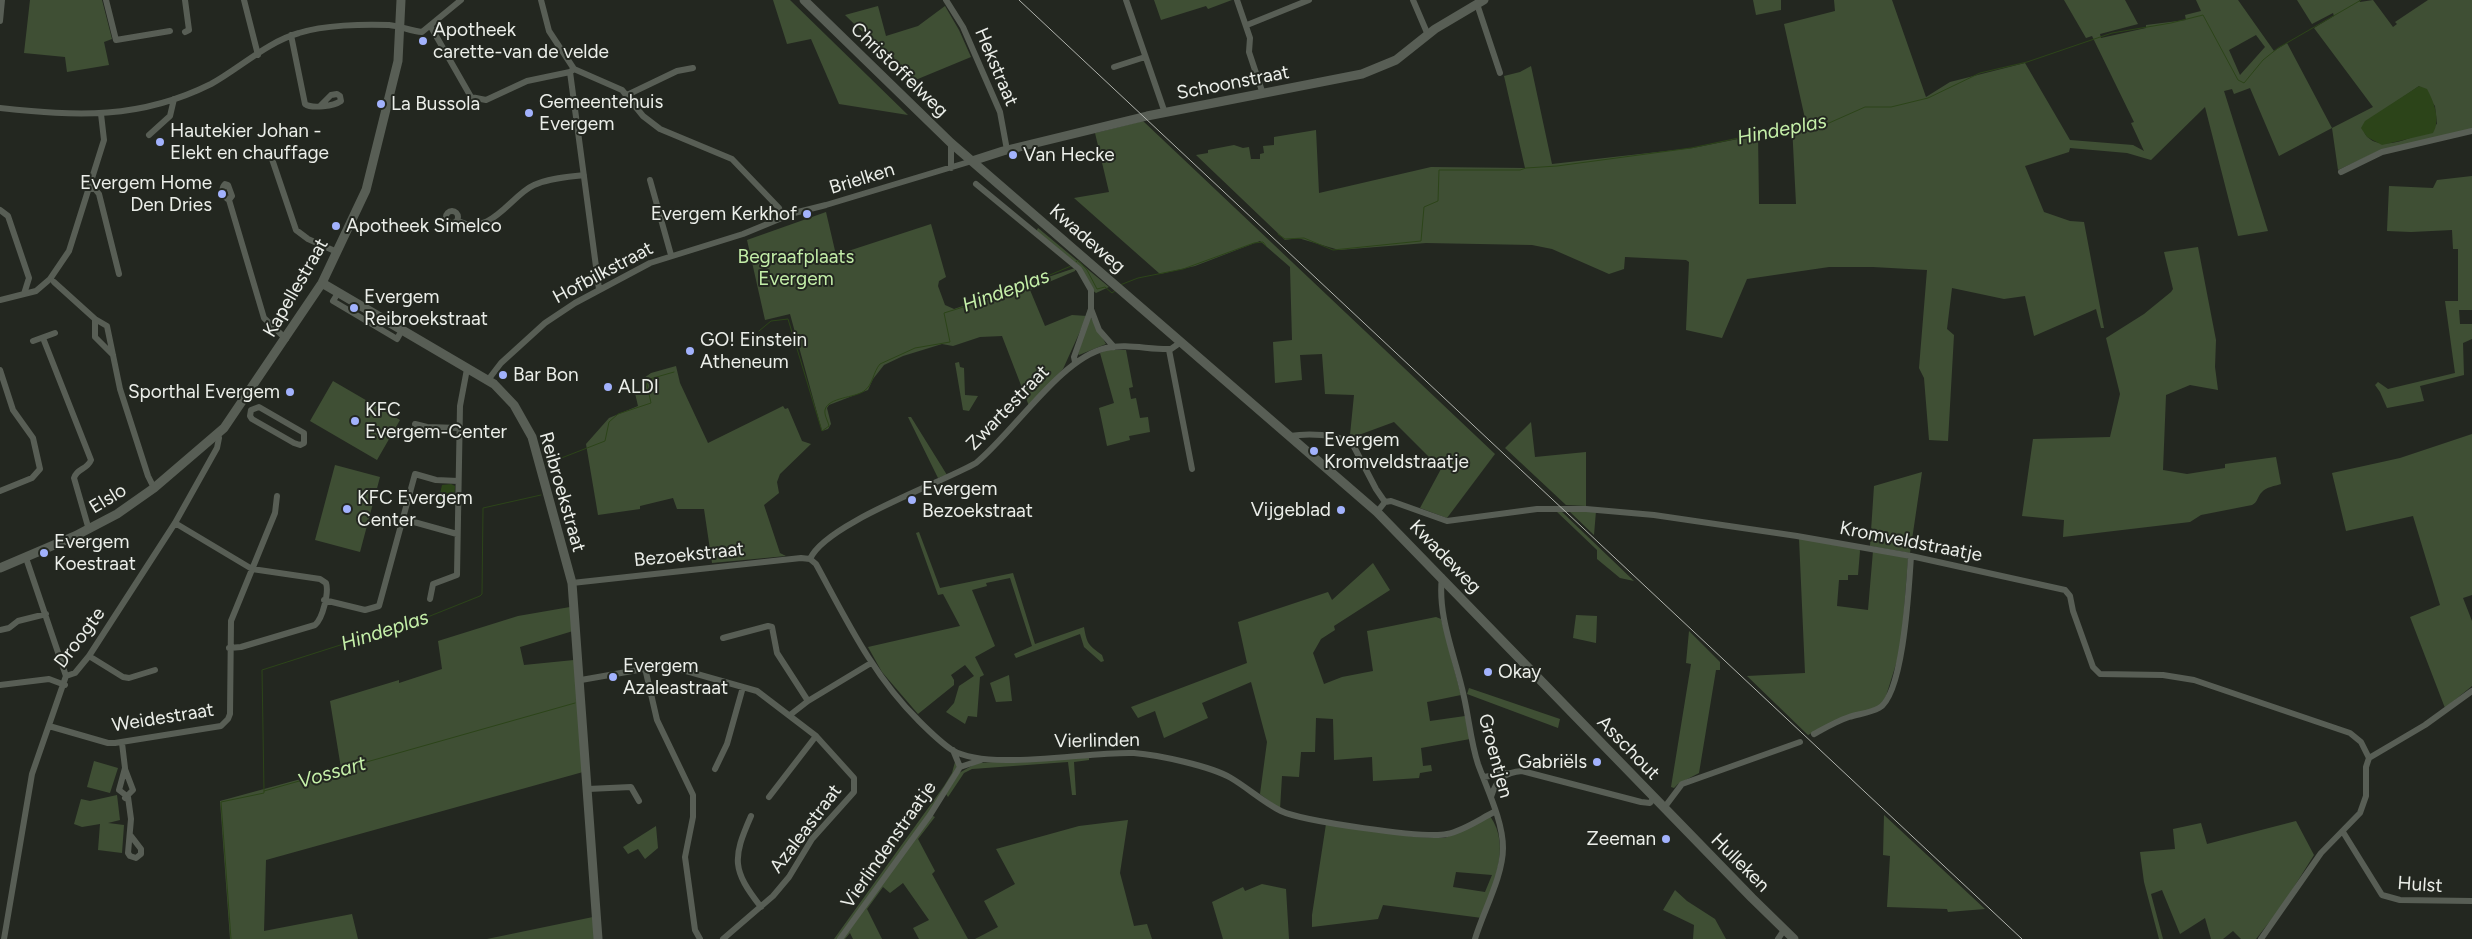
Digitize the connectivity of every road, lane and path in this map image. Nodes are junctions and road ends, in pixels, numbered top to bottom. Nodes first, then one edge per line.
1 (2, 0) edge
2 (106, 0) edge
3 (185, 0) edge
4 (244, 0) edge
5 (401, 0) edge
6 (461, 0) edge
7 (541, 0) edge
8 (804, 0) edge
9 (946, 0) edge
10 (1126, 0) edge
11 (1237, 0) edge
12 (1309, 0) edge
13 (1413, 0) edge
14 (1481, 2) edge
15 (0, 20) edge
16 (1247, 25) junction
17 (431, 27) junction
18 (400, 28) junction
19 (170, 31) dead end
20 (185, 32) dead end
21 (1428, 35) junction
22 (291, 36) junction
23 (258, 55) junction
24 (1145, 57) junction
25 (1114, 67) dead end
26 (692, 68) dead end
27 (572, 71) junction
28 (1500, 73) dead end
29 (1263, 94) junction
30 (626, 95) junction
31 (174, 98) junction
32 (320, 106) dead end
33 (0, 108) edge
34 (1165, 113) junction
35 (101, 114) junction
36 (2472, 132) edge
37 (149, 135) dead end
38 (951, 143) junction
39 (1007, 150) junction
40 (272, 159) dead end
41 (972, 161) junction
42 (951, 168) junction
43 (2341, 172) dead end
44 (584, 175) junction
45 (650, 180) dead end
46 (976, 184) dead end
47 (88, 189) junction
48 (229, 200) dead end
49 (0, 210) edge
50 (1030, 211) junction
51 (782, 217) junction
52 (458, 221) dead end
53 (1020, 222) junction
54 (337, 252) junction
55 (671, 255) junction
56 (119, 274) dead end
57 (54, 282) dead end
58 (322, 283) junction
59 (599, 290) junction
60 (24, 294) junction
61 (0, 300) edge
62 (1091, 309) junction
63 (95, 320) junction
64 (55, 333) dead end
65 (43, 338) junction
66 (286, 339) junction
67 (33, 341) dead end
68 (1181, 342) junction
69 (1114, 347) junction
70 (1169, 350) junction
71 (113, 355) junction
72 (1075, 362) junction
73 (467, 369) junction
74 (0, 370) edge
75 (488, 380) junction
76 (245, 398) junction
77 (257, 407) junction
78 (415, 424) dead end
79 (459, 428) junction
80 (218, 435) junction
81 (1290, 436) junction
82 (1192, 469) dead end
83 (458, 481) junction
84 (154, 488) junction
85 (0, 491) edge
86 (277, 496) dead end
87 (1385, 502) junction
88 (1377, 512) junction
89 (403, 519) junction
90 (175, 523) junction
91 (89, 530) junction
92 (457, 534) junction
93 (1911, 556) junction
94 (26, 558) junction
95 (810, 559) junction
96 (0, 566) edge
97 (252, 568) junction
98 (1442, 577) junction
99 (572, 583) junction
100 (430, 599) dead end
101 (324, 600) junction
102 (46, 614) junction
103 (0, 630) edge
104 (723, 638) dead end
105 (229, 648) junction
106 (89, 656) junction
107 (871, 663) junction
108 (646, 668) junction
109 (155, 670) dead end
110 (66, 676) junction
111 (581, 680) junction
112 (0, 685) edge
113 (64, 685) junction
114 (743, 687) junction
115 (2472, 691) edge
116 (808, 701) junction
117 (1569, 709) joint
118 (790, 715) junction
119 (49, 726) junction
120 (1814, 734) dead end
121 (816, 736) junction
122 (1800, 742) dead end
123 (122, 743) junction
124 (953, 750) junction
125 (2369, 758) junction
126 (981, 760) junction
127 (960, 767) junction
128 (125, 768) junction
129 (715, 769) dead end
130 (1510, 772) junction
131 (1484, 778) junction
132 (588, 789) junction
133 (126, 795) junction
134 (769, 797) dead end
135 (1491, 798) junction
136 (1654, 798) junction
137 (639, 801) dead end
138 (1664, 808) junction
139 (1494, 812) junction
140 (751, 816) dead end
141 (2343, 832) junction
142 (131, 836) dead end
143 (2472, 901) edge
144 (761, 908) junction
145 (1784, 930) junction
146 (696, 938) edge
147 (4, 939) edge
148 (598, 939) edge
149 (723, 939) edge
150 (840, 939) edge
151 (1475, 939) edge
152 (1778, 939) edge
153 (1794, 939) edge
154 (2261, 939) edge

1 - 15 street
2 - 19 street
3 - 20 street
4 - 23 street
5 - 18 street, Kapellestraat
6 - 17 street
7 - 27 street
8 - 38 street, Christoffelweg
9 - 39 street, Hekstraat
10 - 24 street
11 - 16 street
12 - 16 street
13 - 21 street
14 - 21 street, Schoonstraat
14 - 28 street
16 - 29 street
17 - 18 street
17 - 27 street
18 - 22 street
18 - 54 street, Kapellestraat
21 - 29 street, Schoonstraat
22 - 23 street
22 - 32 street
23 - 31 street
24 - 25 street
24 - 34 street
26 - 30 street
27 - 30 street
27 - 44 street
29 - 34 street, Schoonstraat
30 - 51 street
31 - 35 street
31 - 37 street
33 - 35 street
34 - 39 street, Schoonstraat
35 - 47 street
36 - 43 street
38 - 41 street, Christoffelweg
38 - 42 street
39 - 41 street, Schoonstraat
40 - 54 street
41 - 42 street, Brielken
41 - 50 street, Kwadeweg
42 - 51 street, Brielken
44 - 52 street
44 - 59 street
45 - 55 street
46 - 53 street, Kwadeweg
47 - 56 street
47 - 60 street
48 - 66 street
49 - 60 street
50 - 53 street
50 - 68 street, Kwadeweg
51 - 55 street, Hofbilkstraat
53 - 62 street, Kwadeweg
54 - 58 street, Kapellestraat
55 - 59 street, Hofbilkstraat
57 - 63 street
58 - 66 street, Kapellestraat
58 - 73 street, Reibroekstraat
59 - 75 street, Hofbilkstraat
60 - 61 street
62 - 69 street, Kwadeweg
62 - 72 street, Zwartestraat
63 - 71 street
63 - 71 street
64 - 65 street
65 - 67 street
65 - 91 street
66 - 76 street, Kapellestraat
68 - 70 street
68 - 81 street, Kwadeweg
69 - 70 street
69 - 72 street
70 - 82 street
71 - 84 street
72 - 95 street, Zwartestraat
73 - 75 street, Reibroekstraat
73 - 79 street
74 - 85 street
75 - 99 street, Reibroekstraat
76 - 77 street
76 - 80 street, Kapellestraat
77 - 77 street
78 - 79 street
79 - 83 street
80 - 84 street, Elslo
80 - 90 street, Droogte
81 - 87 street
81 - 88 street, Kwadeweg
83 - 89 street
83 - 92 street
84 - 91 street, Elslo
86 - 97 street, Weidestraat
87 - 88 street
87 - 93 street, Kromveldstraatje
88 - 98 street, Kwadeweg
89 - 92 street
89 - 101 street
90 - 97 street
90 - 106 street, Droogte
91 - 94 street, Elslo
92 - 100 street
93 - 120 street
93 - 125 street, Kromveldstraatje
94 - 96 street, Elslo
94 - 102 street
95 - 99 street, Bezoekstraat
95 - 107 street, Vierlinden
97 - 101 street
97 - 105 street, Weidestraat
98 - 117 street, Kwadeweg
98 - 131 street, Groentjen
99 - 111 street, Reibroekstraat
101 - 105 street
102 - 103 street
102 - 110 street
104 - 116 street
105 - 123 street, Weidestraat
106 - 109 street
106 - 110 street, Droogte
107 - 116 street
107 - 124 street, Vierlinden
108 - 111 street, Azaleastraat
108 - 114 street, Azaleastraat
108 - 146 street
110 - 113 street, Droogte
111 - 132 street, Reibroekstraat
112 - 113 street
113 - 119 street, Droogte
114 - 118 street, Azaleastraat
114 - 129 street
115 - 125 street
116 - 118 street
117 - 136 street, Asschout
118 - 121 street, Azaleastraat
119 - 123 street, Weidestraat
119 - 147 street, Droogte
121 - 134 street
121 - 144 street, Azaleastraat
122 - 138 street
123 - 128 street
124 - 126 street, Vierlinden
124 - 127 street
125 - 141 street
126 - 127 street
126 - 139 street, Vierlinden
127 - 150 street, Vierlindenstraatje
128 - 133 street
128 - 133 street
130 - 131 street
130 - 135 street
130 - 136 street
131 - 135 street, Groentjen
132 - 137 street
132 - 148 street, Reibroekstraat
133 - 142 street
135 - 139 street, Groentjen
136 - 138 street, Asschout
138 - 145 street, Hulleken
139 - 151 street, Groentjen
140 - 144 street
141 - 143 street, Hulst
141 - 154 street
144 - 149 street, Azaleastraat
145 - 152 street
145 - 153 street, Hulleken

